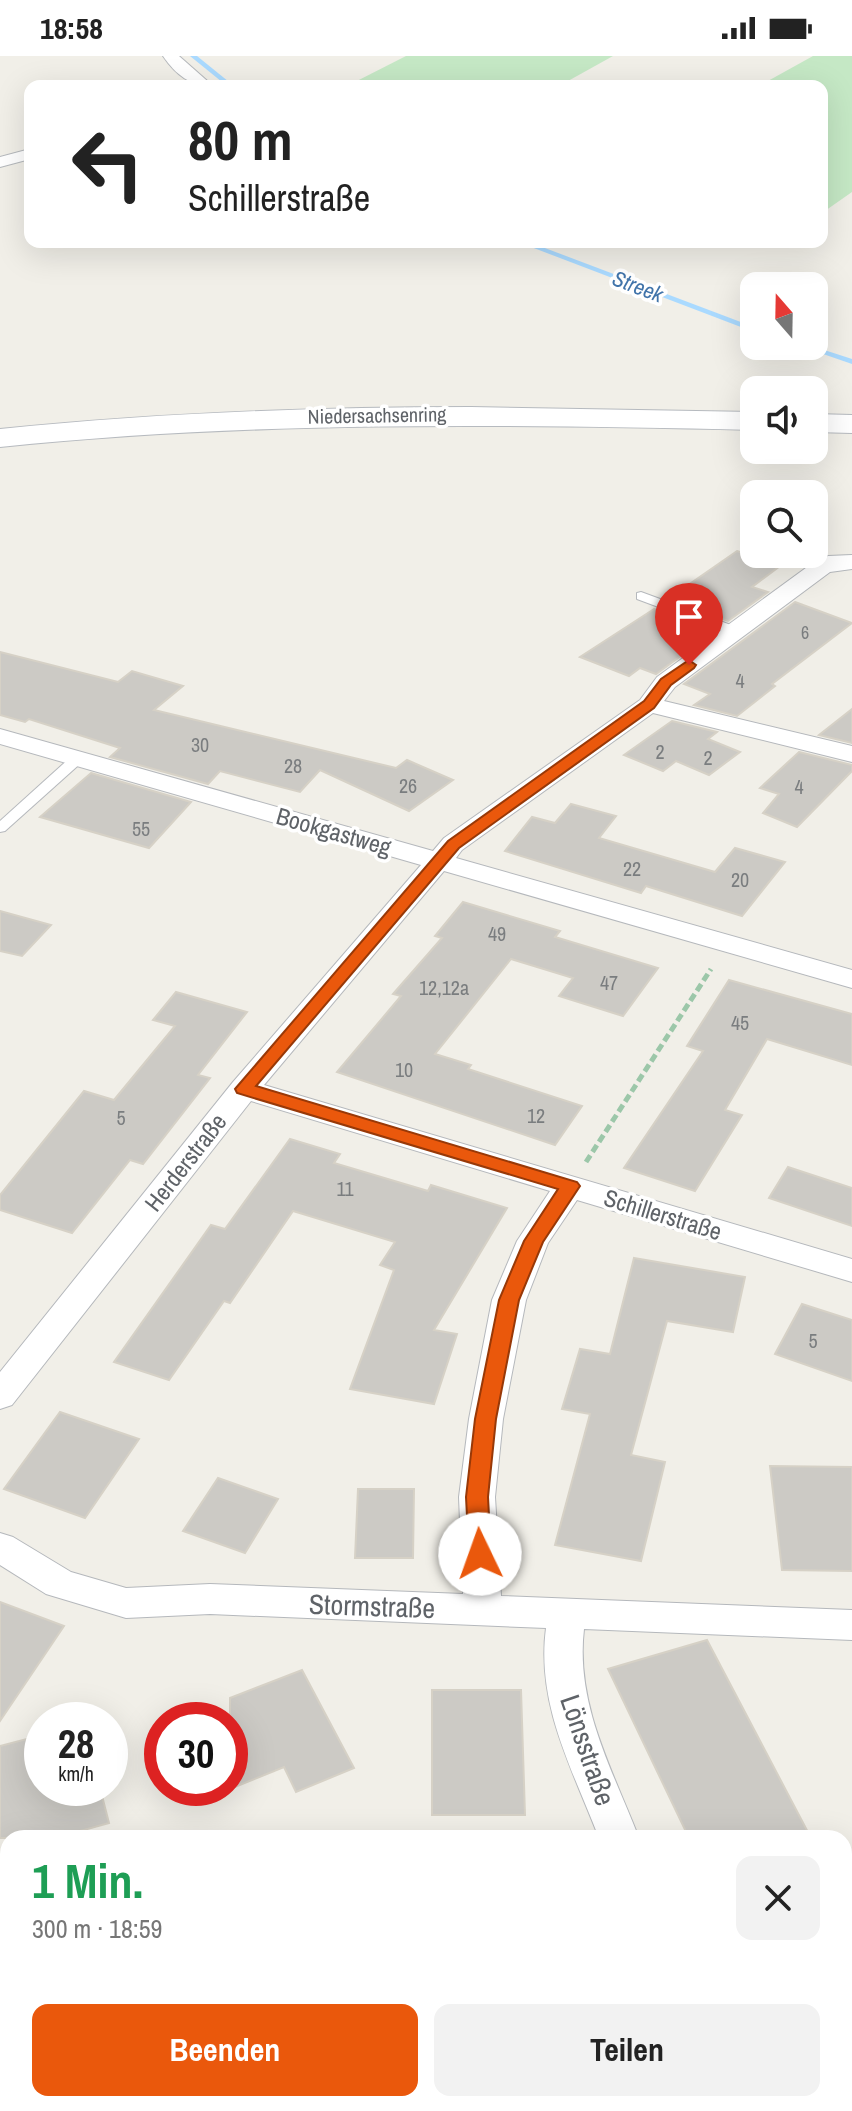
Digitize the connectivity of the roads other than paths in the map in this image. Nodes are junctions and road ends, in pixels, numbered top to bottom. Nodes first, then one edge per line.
1 (171, 56) edge
2 (197, 80) edge
3 (24, 156) edge
4 (0, 162) edge
5 (740, 421) edge
6 (828, 423) edge
7 (852, 424) edge
8 (0, 438) edge
9 (852, 562) edge
10 (641, 596) dead end
11 (735, 631) junction
12 (649, 705) junction
13 (0, 736) edge
14 (852, 754) edge
15 (77, 759) junction
16 (0, 828) edge
17 (439, 861) junction
18 (852, 979) edge
19 (244, 1089) junction
20 (570, 1186) junction
21 (852, 1271) edge
22 (0, 1396) edge
23 (0, 1547) edge
24 (483, 1610) junction
25 (567, 1614) junction
26 (852, 1625) edge
27 (616, 1830) edge

1 - 2 street
3 - 4 street
5 - 8 main road, Niedersachsenring
6 - 7 main road
9 - 11 street, Herderstraße
10 - 11 lane
11 - 12 street, Herderstraße
12 - 14 street
12 - 17 street, Herderstraße
13 - 15 street, Bookgastweg
15 - 16 lane
15 - 17 street, Bookgastweg
17 - 18 street, Bookgastweg
17 - 19 street, Herderstraße
19 - 20 street, Schillerstraße
19 - 22 street, Herderstraße
20 - 21 street, Schillerstraße
20 - 24 street
23 - 24 street, Stormstraße
24 - 25 street, Stormstraße
25 - 26 street, Stormstraße
25 - 27 street, Lönsstraße

